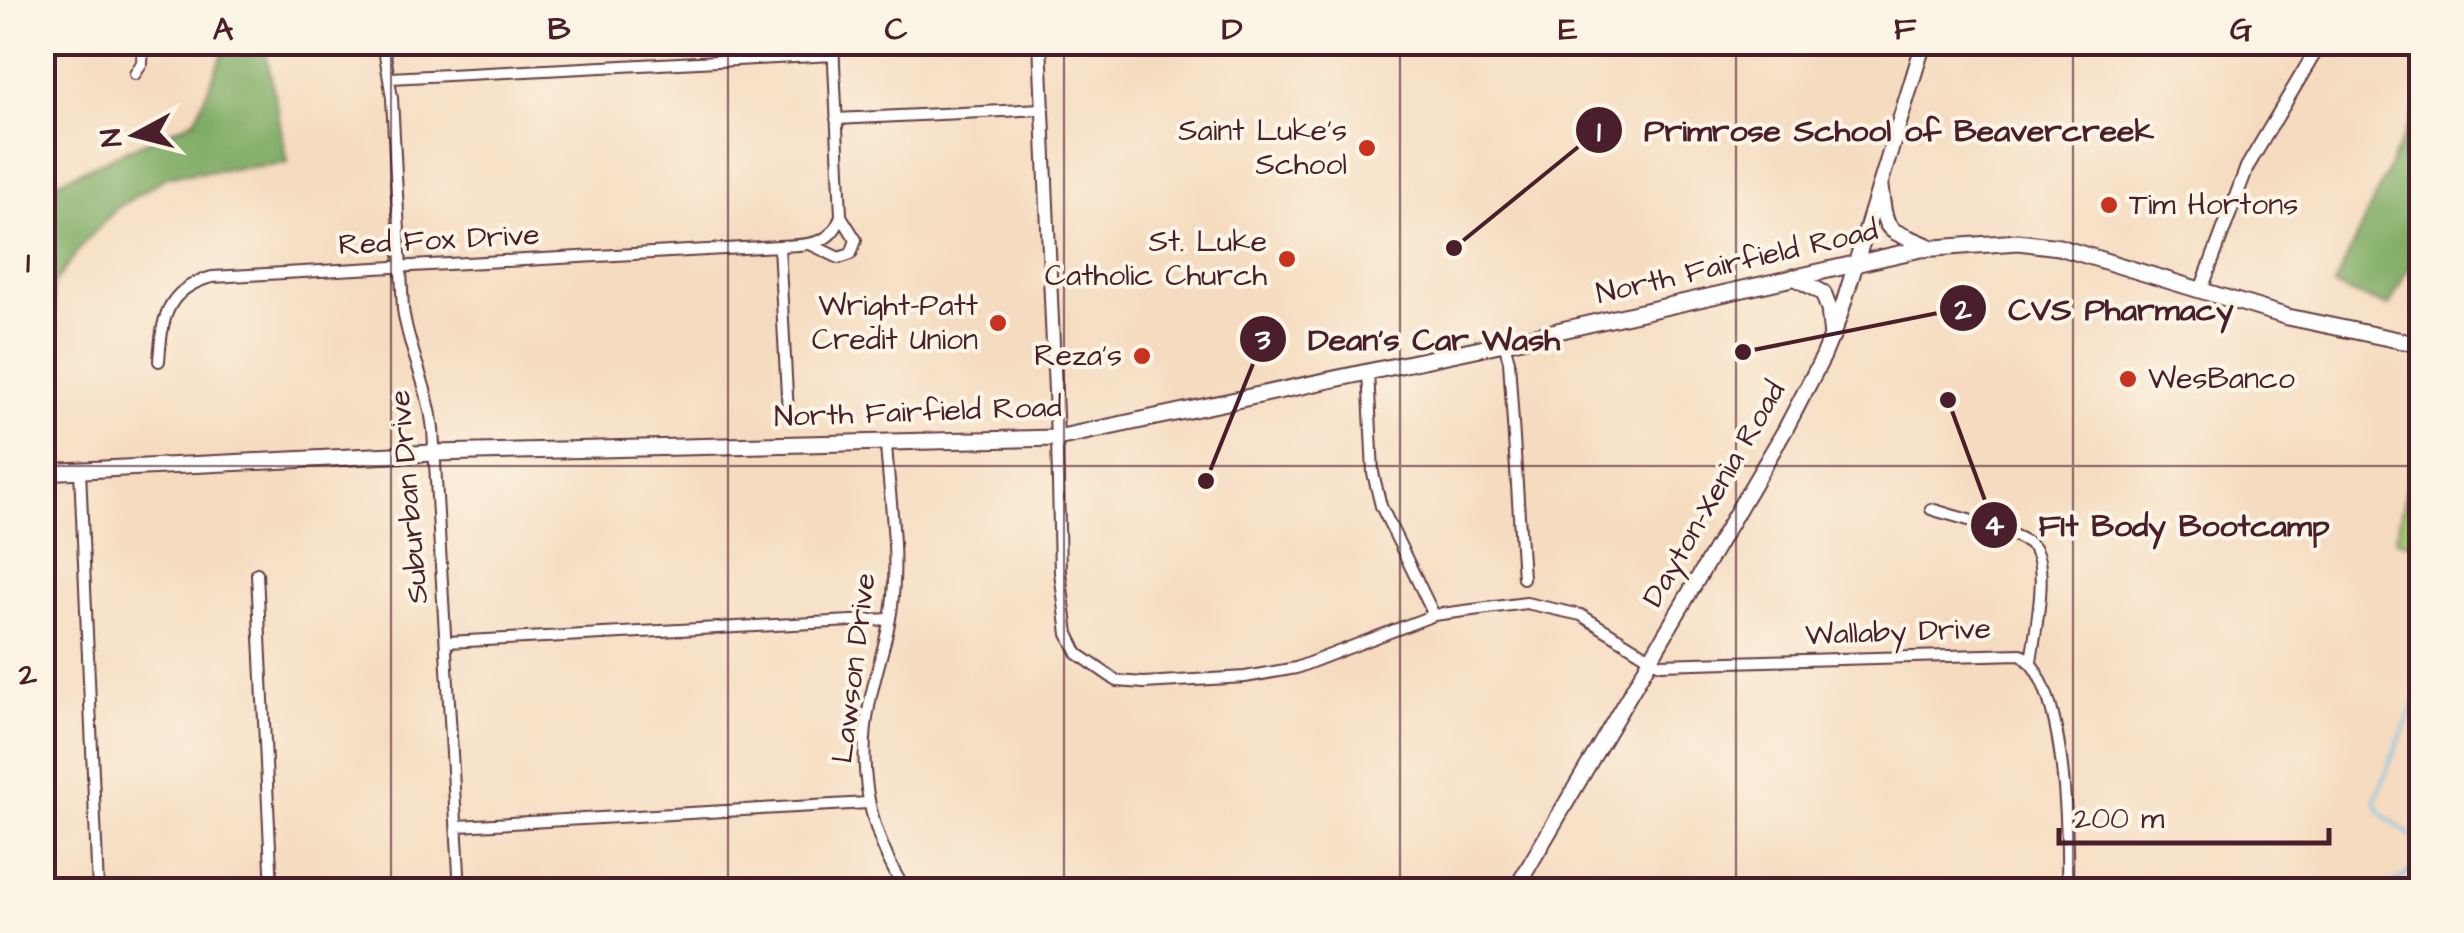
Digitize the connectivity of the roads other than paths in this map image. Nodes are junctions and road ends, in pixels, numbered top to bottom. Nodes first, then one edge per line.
1 (144, 42) edge
2 (383, 42) edge
3 (834, 42) edge
4 (1040, 42) edge
5 (1924, 42) edge
6 (2321, 42) edge
7 (834, 55) junction
8 (135, 74) dead end
9 (390, 78) junction
10 (1042, 109) junction
11 (836, 118) junction
12 (1880, 187) junction
13 (841, 215) junction
14 (808, 244) junction
15 (779, 246) junction
16 (1931, 248) junction
17 (1856, 264) junction
18 (400, 267) junction
19 (1794, 278) junction
20 (2201, 290) junction
21 (1832, 338) junction
22 (1504, 343) junction
23 (2422, 346) edge
24 (158, 362) dead end
25 (1368, 372) junction
26 (788, 414) dead end
27 (1058, 438) junction
28 (886, 444) junction
29 (434, 453) junction
30 (80, 470) junction
31 (42, 472) edge
32 (1931, 509) dead end
33 (257, 573) dead end
34 (1522, 578) dead end
35 (1434, 614) junction
36 (890, 619) junction
37 (447, 642) junction
38 (1651, 658) junction
39 (2032, 662) junction
40 (868, 803) junction
41 (458, 826) junction
42 (98, 890) edge
43 (272, 890) edge
44 (460, 890) edge
45 (906, 890) edge
46 (1515, 890) edge
47 (2066, 890) edge

1 - 8 street
2 - 9 street, Suburban Drive
3 - 7 street
4 - 10 street
5 - 12 main road, Dayton-Xenia Road
6 - 20 street
7 - 9 street
7 - 11 street
9 - 18 street, Suburban Drive
10 - 11 street
10 - 27 street
11 - 13 street
12 - 16 main road
12 - 17 main road, Dayton-Xenia Road
13 - 14 street
13 - 14 street
14 - 15 street, Red Fox Drive
15 - 18 street, Red Fox Drive
15 - 26 street
16 - 17 main road, North Fairfield Road
16 - 20 main road, North Fairfield Road
17 - 19 main road, North Fairfield Road
17 - 21 main road, Dayton-Xenia Road
18 - 24 street, Red Fox Drive
18 - 29 street, Suburban Drive
19 - 21 main road
19 - 22 main road, North Fairfield Road
20 - 23 main road, North Fairfield Road
21 - 38 main road, Dayton-Xenia Road
22 - 25 main road, North Fairfield Road
22 - 34 street
25 - 27 main road, North Fairfield Road
25 - 35 street
27 - 28 main road, North Fairfield Road
27 - 35 street
28 - 29 main road, North Fairfield Road
28 - 36 street, Lawson Drive
29 - 30 main road, North Fairfield Road
29 - 37 street, Suburban Drive
30 - 31 main road, North Fairfield Road
30 - 42 street
32 - 39 street
33 - 43 street
35 - 38 street
36 - 37 street
36 - 40 street, Lawson Drive
37 - 41 street, Suburban Drive
38 - 39 street, Wallaby Drive
38 - 46 main road, Dayton-Xenia Road
39 - 47 street, Wallaby Drive
40 - 41 street
40 - 45 street, Lawson Drive
41 - 44 street, Suburban Drive

